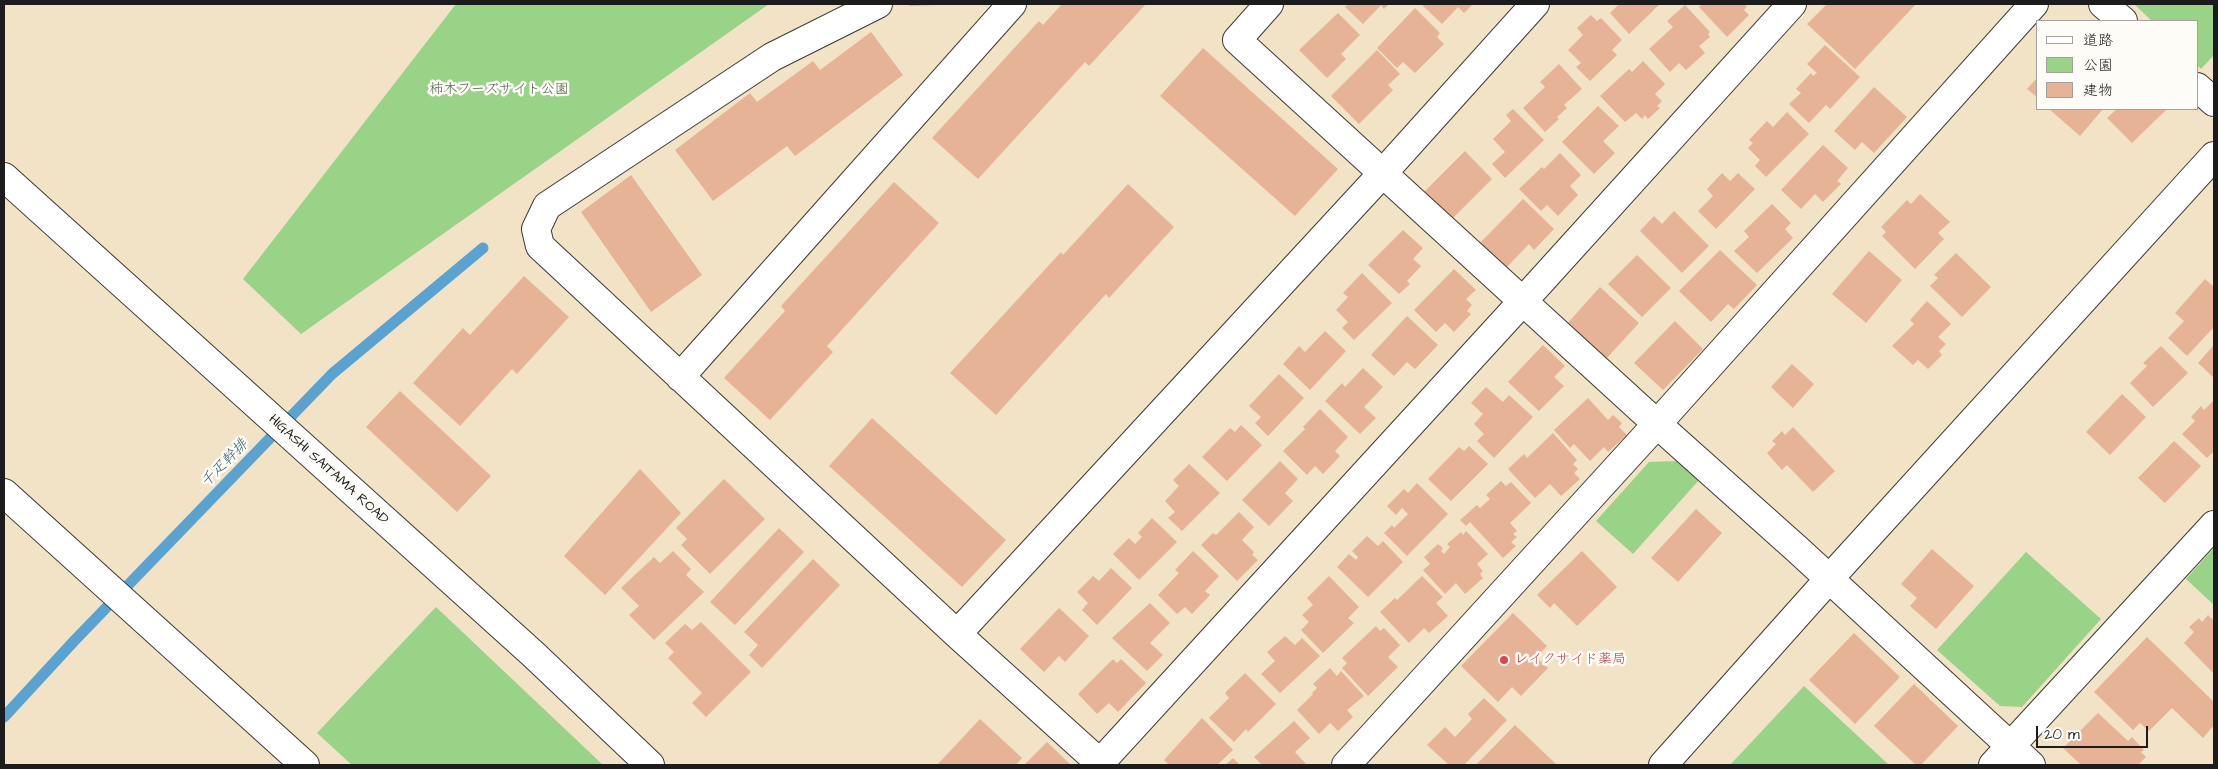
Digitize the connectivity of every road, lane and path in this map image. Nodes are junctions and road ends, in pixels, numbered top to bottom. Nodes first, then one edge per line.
1 (878, 4) edge
2 (1012, 4) edge
3 (1269, 4) edge
4 (1535, 4) edge
5 (1792, 4) edge
6 (2034, 4) edge
7 (2103, 4) edge
8 (2122, 20) edge
9 (2198, 88) edge
10 (2214, 102) edge
11 (2214, 156) edge
12 (1382, 174) junction
13 (4, 177) edge
14 (1524, 301) junction
15 (680, 376) junction
16 (1657, 424) junction
17 (4, 493) edge
18 (2214, 525) edge
19 (1829, 579) junction
20 (957, 634) junction
21 (2001, 756) edge
22 (1101, 764) edge
23 (305, 765) edge
24 (650, 765) edge
25 (1346, 765) edge
26 (1664, 765) edge
27 (2031, 765) edge

1 - 15 main road
2 - 15 main road
3 - 12 main road
4 - 12 main road
5 - 14 main road
6 - 16 main road
7 - 8 main road
9 - 10 main road
11 - 19 main road
12 - 14 main road
12 - 20 main road
13 - 24 main road, HIGASHI SAITAMA ROAD
14 - 16 main road
14 - 22 main road
15 - 20 main road
16 - 19 main road
16 - 25 main road
17 - 23 main road
18 - 21 main road
19 - 21 main road
19 - 26 main road
20 - 22 main road
21 - 27 main road

